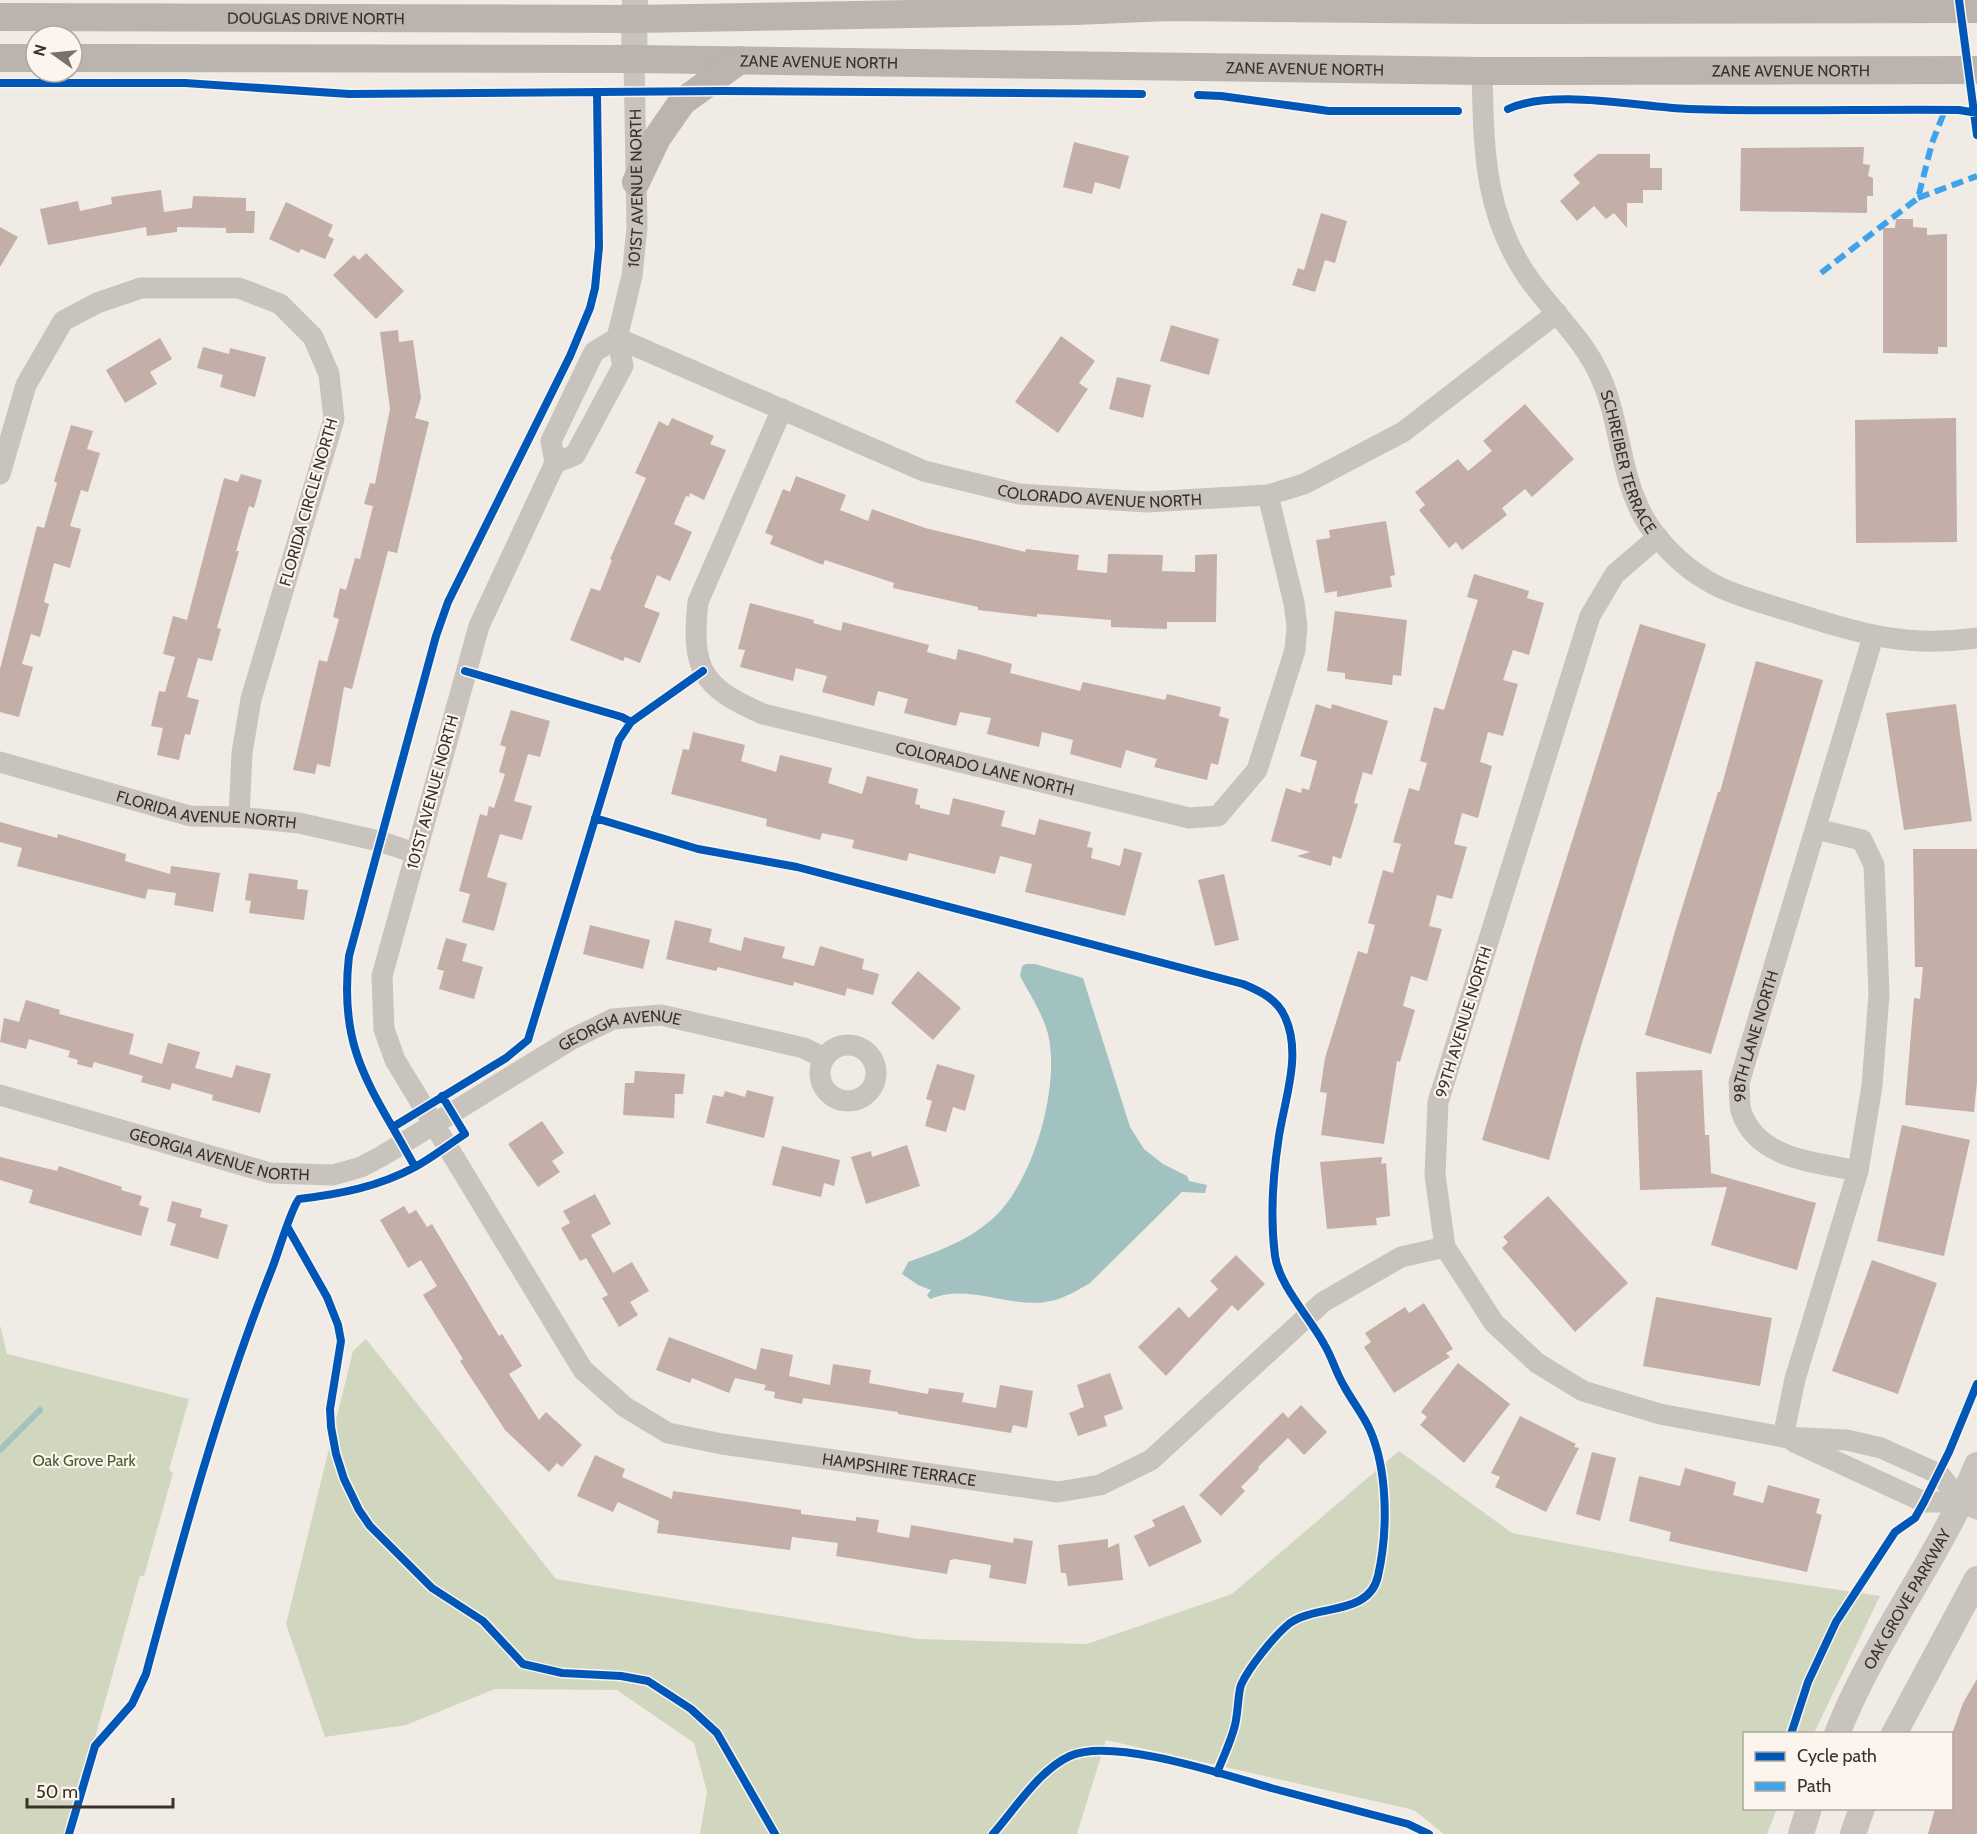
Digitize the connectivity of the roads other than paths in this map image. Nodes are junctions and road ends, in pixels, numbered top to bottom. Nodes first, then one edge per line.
1 (1165, 4) edge
2 (1081, 6) edge
3 (635, 9) edge
4 (1977, 9) edge
5 (0, 17) edge
6 (0, 58) edge
7 (24, 58) edge
8 (84, 58) edge
9 (634, 58) junction
10 (740, 60) junction
11 (1977, 70) edge
12 (1482, 71) junction
13 (636, 182) junction
14 (1557, 313) junction
15 (617, 338) junction
16 (782, 409) junction
17 (555, 463) junction
18 (0, 474) edge
19 (1268, 495) junction
20 (1658, 537) junction
21 (1873, 637) junction
22 (1977, 638) edge
23 (0, 762) edge
24 (239, 817) junction
25 (1816, 829) junction
26 (415, 853) junction
27 (824, 1058) dead end
28 (0, 1095) edge
29 (433, 1125) junction
30 (1858, 1171) junction
31 (1445, 1247) junction
32 (1783, 1437) junction
33 (1977, 1466) edge
34 (1970, 1505) edge
35 (1977, 1579) edge
36 (1839, 1732) edge
37 (1895, 1732) edge
38 (1809, 1810) edge
39 (1862, 1810) edge
40 (1801, 1834) edge
41 (1853, 1834) edge

1 - 2 main road
1 - 4 main road
2 - 3 main road
3 - 5 main road, DOUGLAS DRIVE NORTH
3 - 9 street, 101ST AVENUE NORTH
6 - 7 main road
8 - 9 main road
9 - 10 main road, ZANE AVENUE NORTH
9 - 13 street, 101ST AVENUE NORTH
10 - 12 main road, ZANE AVENUE NORTH
10 - 13 main road
11 - 12 main road, ZANE AVENUE NORTH
12 - 14 street, SCHREIBER TERRACE
13 - 15 street, 101ST AVENUE NORTH
14 - 19 street, COLORADO AVENUE NORTH
14 - 20 street, SCHREIBER TERRACE
15 - 16 street, COLORADO AVENUE NORTH
15 - 17 street, 101ST AVENUE NORTH
15 - 17 street, 101ST AVENUE NORTH
16 - 19 street, COLORADO AVENUE NORTH
16 - 19 street, COLORADO LANE NORTH
17 - 26 street, 101ST AVENUE NORTH
18 - 24 street, FLORIDA CIRCLE NORTH
20 - 21 street, SCHREIBER TERRACE
20 - 31 street, 99TH AVENUE NORTH
21 - 22 street, SCHREIBER TERRACE
21 - 25 street, 98TH LANE NORTH
23 - 24 street, FLORIDA AVENUE NORTH
24 - 26 street, FLORIDA AVENUE NORTH
25 - 30 street
25 - 30 street, 98TH LANE NORTH
26 - 29 street, 101ST AVENUE NORTH
27 - 29 street, GEORGIA AVENUE
28 - 29 street, GEORGIA AVENUE NORTH
29 - 31 street, HAMPSHIRE TERRACE
30 - 32 street
31 - 32 street, 99TH AVENUE NORTH
32 - 34 street, 99TH AVENUE NORTH
32 - 34 street, 99TH AVENUE NORTH
33 - 34 street, OAK GROVE PARKWAY
34 - 36 street, OAK GROVE PARKWAY
35 - 37 street
38 - 40 street
39 - 41 street

